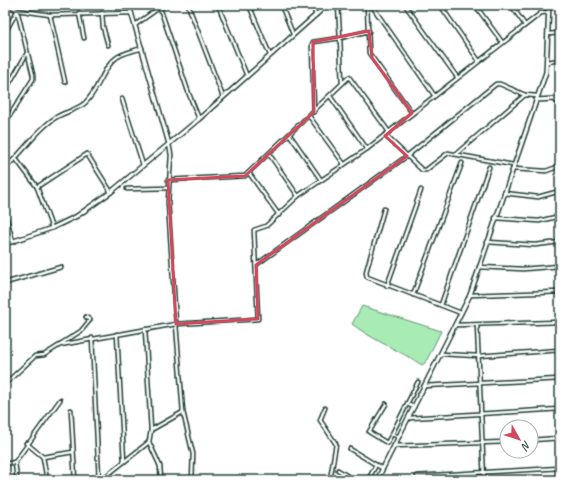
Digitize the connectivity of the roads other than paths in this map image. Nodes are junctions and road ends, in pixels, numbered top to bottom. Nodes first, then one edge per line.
1 (8, 5) edge
2 (129, 5) edge
3 (164, 5) edge
4 (188, 5) edge
5 (218, 5) edge
6 (249, 5) edge
7 (281, 5) edge
8 (312, 5) edge
9 (327, 5) edge
10 (338, 5) edge
11 (367, 5) edge
12 (405, 5) edge
13 (440, 5) edge
14 (475, 5) edge
15 (511, 5) edge
16 (549, 5) edge
17 (372, 6) edge
18 (160, 8) junction
19 (17, 10) junction
20 (548, 12) junction
21 (80, 13) junction
22 (102, 13) junction
23 (131, 13) junction
24 (50, 15) junction
25 (316, 15) junction
26 (135, 25) junction
27 (525, 25) junction
28 (369, 31) junction
29 (560, 32) edge
30 (5, 33) edge
31 (293, 34) junction
32 (548, 34) junction
33 (84, 38) dead end
34 (340, 38) junction
35 (502, 42) junction
36 (108, 45) dead end
37 (142, 48) junction
38 (28, 53) junction
39 (270, 55) junction
40 (479, 60) junction
41 (560, 60) edge
42 (547, 62) junction
43 (247, 76) junction
44 (457, 78) junction
45 (65, 82) dead end
46 (342, 84) junction
47 (8, 86) dead end
48 (434, 95) junction
49 (525, 95) junction
50 (330, 96) junction
51 (223, 97) junction
52 (537, 98) junction
53 (122, 99) dead end
54 (560, 104) edge
55 (314, 112) junction
56 (412, 113) junction
57 (310, 116) junction
58 (199, 118) junction
59 (5, 123) edge
60 (389, 132) junction
61 (290, 135) junction
62 (385, 135) junction
63 (169, 144) junction
64 (367, 149) junction
65 (456, 153) junction
66 (269, 154) junction
67 (407, 156) junction
68 (16, 159) junction
69 (462, 163) dead end
70 (344, 164) junction
71 (143, 165) junction
72 (560, 166) edge
73 (489, 167) dead end
74 (513, 167) junction
75 (5, 168) edge
76 (249, 173) junction
77 (168, 180) junction
78 (321, 180) junction
79 (37, 186) junction
80 (168, 188) junction
81 (127, 189) dead end
82 (421, 190) dead end
83 (560, 191) edge
84 (111, 192) junction
85 (504, 193) junction
86 (298, 196) junction
87 (384, 209) dead end
88 (5, 212) edge
89 (278, 215) junction
90 (560, 216) edge
91 (495, 218) junction
92 (52, 228) junction
93 (13, 242) junction
94 (487, 242) junction
95 (560, 242) edge
96 (5, 244) edge
97 (256, 265) junction
98 (560, 266) edge
99 (61, 267) dead end
100 (479, 267) junction
101 (5, 283) edge
102 (387, 286) junction
103 (560, 292) edge
104 (414, 295) junction
105 (470, 295) junction
106 (441, 305) junction
107 (461, 313) junction
108 (86, 317) dead end
109 (560, 322) edge
110 (176, 324) junction
111 (456, 325) junction
112 (477, 325) junction
113 (145, 329) junction
114 (117, 334) junction
115 (92, 338) junction
116 (60, 345) junction
117 (560, 350) edge
118 (441, 354) junction
119 (479, 356) junction
120 (560, 379) edge
121 (418, 382) dead end
122 (5, 384) edge
123 (480, 384) junction
124 (424, 386) junction
125 (60, 400) dead end
126 (386, 404) dead end
127 (407, 404) junction
128 (325, 408) dead end
129 (414, 408) junction
130 (560, 409) edge
131 (71, 410) dead end
132 (183, 412) junction
133 (481, 414) junction
134 (408, 418) junction
135 (151, 430) junction
136 (392, 434) junction
137 (399, 437) junction
138 (560, 438) edge
139 (539, 439) edge
140 (149, 442) junction
141 (499, 442) edge
142 (26, 443) junction
143 (482, 443) junction
144 (394, 446) junction
145 (350, 449) dead end
146 (73, 452) junction
147 (43, 457) junction
148 (124, 460) junction
149 (15, 462) junction
150 (5, 464) edge
151 (376, 465) junction
152 (560, 468) edge
153 (383, 469) junction
154 (338, 470) dead end
155 (483, 472) junction
156 (417, 476) dead end
157 (427, 476) junction
158 (17, 480) edge
159 (47, 480) edge
160 (75, 480) edge
161 (100, 480) edge
162 (161, 480) edge
163 (192, 480) edge
164 (330, 480) edge
165 (354, 480) edge
166 (368, 480) edge
167 (377, 480) edge
168 (427, 480) edge
169 (484, 480) edge

1 - 19 street
2 - 23 street
3 - 18 street
4 - 51 street
5 - 43 street
6 - 39 street
7 - 31 street
8 - 25 street
9 - 25 street
10 - 34 street
11 - 28 street
12 - 44 street
13 - 40 street
14 - 35 street
15 - 27 street
16 - 20 street
17 - 48 street
18 - 26 street
18 - 58 street
19 - 24 street
19 - 30 street
19 - 38 street
20 - 27 street
20 - 32 street
21 - 22 street
21 - 24 street
21 - 33 street
22 - 23 street
22 - 36 street
23 - 26 street
24 - 45 street
25 - 31 street
26 - 37 street
27 - 35 street
28 - 34 street
28 - 56 street
29 - 32 street
31 - 39 street
32 - 42 street
34 - 46 street
34 - 55 street
35 - 40 street
37 - 63 street
37 - 68 street
38 - 47 street
38 - 59 street
39 - 43 street
40 - 44 street
41 - 42 street
42 - 52 street
43 - 51 street
44 - 48 street
46 - 50 street
46 - 60 street
48 - 56 street
49 - 52 street
49 - 65 street
49 - 67 street
50 - 55 street
50 - 64 street
51 - 58 street
52 - 54 street
52 - 74 street
53 - 71 street
55 - 57 street
56 - 60 street
57 - 61 street
57 - 70 street
58 - 63 street
60 - 62 street
61 - 66 street
61 - 78 street
62 - 64 street
62 - 67 street
63 - 71 street
63 - 77 street
64 - 70 street
65 - 67 street
65 - 74 street
66 - 76 street
66 - 86 street
67 - 97 street
68 - 75 street
68 - 79 street
69 - 104 street
70 - 78 street
71 - 84 street
72 - 74 street
73 - 106 street
74 - 85 street
76 - 77 street
76 - 89 street
77 - 80 street
78 - 86 street
79 - 84 street
79 - 92 street
80 - 81 street
80 - 110 street
82 - 102 street
83 - 85 street
84 - 92 street
85 - 91 street
86 - 89 street
87 - 102 street
88 - 93 street
89 - 97 street
90 - 91 street
91 - 94 street
92 - 93 street
93 - 96 street
94 - 95 street
94 - 100 street
97 - 110 street
98 - 100 street
99 - 101 street
100 - 105 street
102 - 104 street
103 - 105 street
104 - 106 street
105 - 107 street
106 - 107 street
107 - 111 street
108 - 116 street
109 - 112 street
110 - 113 street
110 - 132 street
111 - 112 street
111 - 118 street
112 - 119 street
113 - 114 street
113 - 135 street
114 - 115 street
114 - 148 street
115 - 116 street
115 - 161 street
116 - 122 street
117 - 119 street
118 - 119 street
118 - 124 street
119 - 123 street
120 - 123 street
121 - 127 street
123 - 124 street
123 - 133 street
124 - 129 street
125 - 142 street
126 - 136 street
127 - 129 street
127 - 136 street
128 - 164 street
129 - 134 street
130 - 133 street
131 - 146 street
132 - 135 street
132 - 163 street
133 - 134 street
133 - 143 street
134 - 137 street
135 - 140 street
136 - 137 street
137 - 144 street
138 - 139 street
140 - 148 street
140 - 162 street
141 - 143 street
142 - 147 street
142 - 149 street
143 - 144 street
143 - 155 street
144 - 153 street
145 - 151 street
146 - 147 street
146 - 160 street
147 - 159 street
148 - 161 street
149 - 150 street
149 - 158 street
151 - 153 street
151 - 166 street
152 - 155 street
153 - 167 street
154 - 165 street
155 - 157 street
155 - 169 street
156 - 157 street
157 - 168 street

